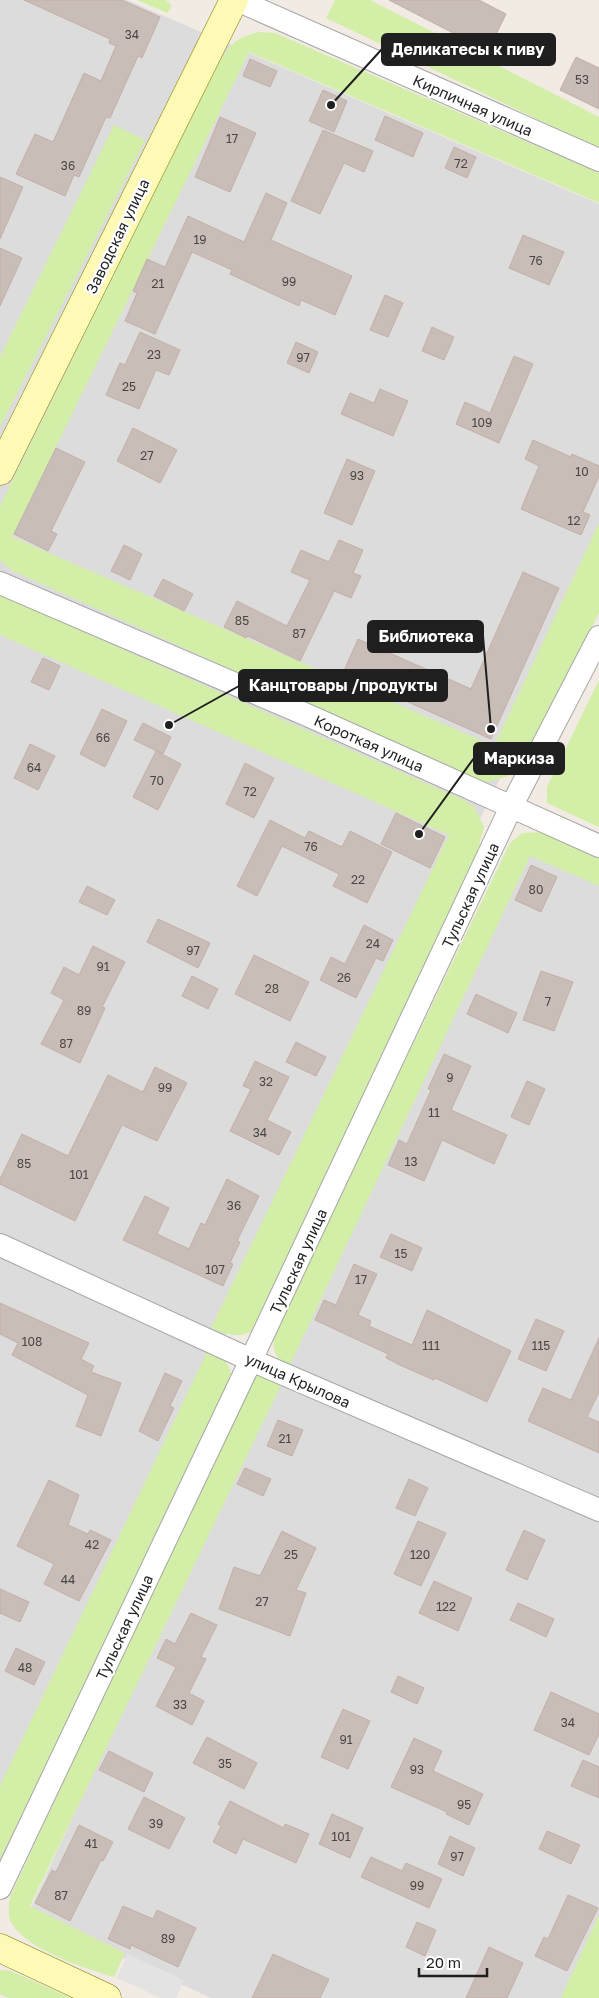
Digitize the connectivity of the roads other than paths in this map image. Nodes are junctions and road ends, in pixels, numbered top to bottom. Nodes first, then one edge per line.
1 (236, 0) edge
2 (599, 160) edge
3 (0, 472) edge
4 (0, 583) edge
5 (599, 637) edge
6 (511, 807) junction
7 (599, 846) edge
8 (0, 1245) edge
9 (251, 1360) junction
10 (599, 1510) edge
11 (0, 1888) edge
12 (0, 1948) edge
13 (107, 1998) edge

1 - 2 street, Кирпичная улица
1 - 3 main road, Заводская улица
4 - 6 street, Короткая улица
5 - 6 street, Тульская улица
6 - 7 street, Короткая улица
6 - 9 street, Тульская улица
8 - 9 street, улица Крылова
9 - 10 street, улица Крылова
9 - 11 street, Тульская улица
12 - 13 main road

